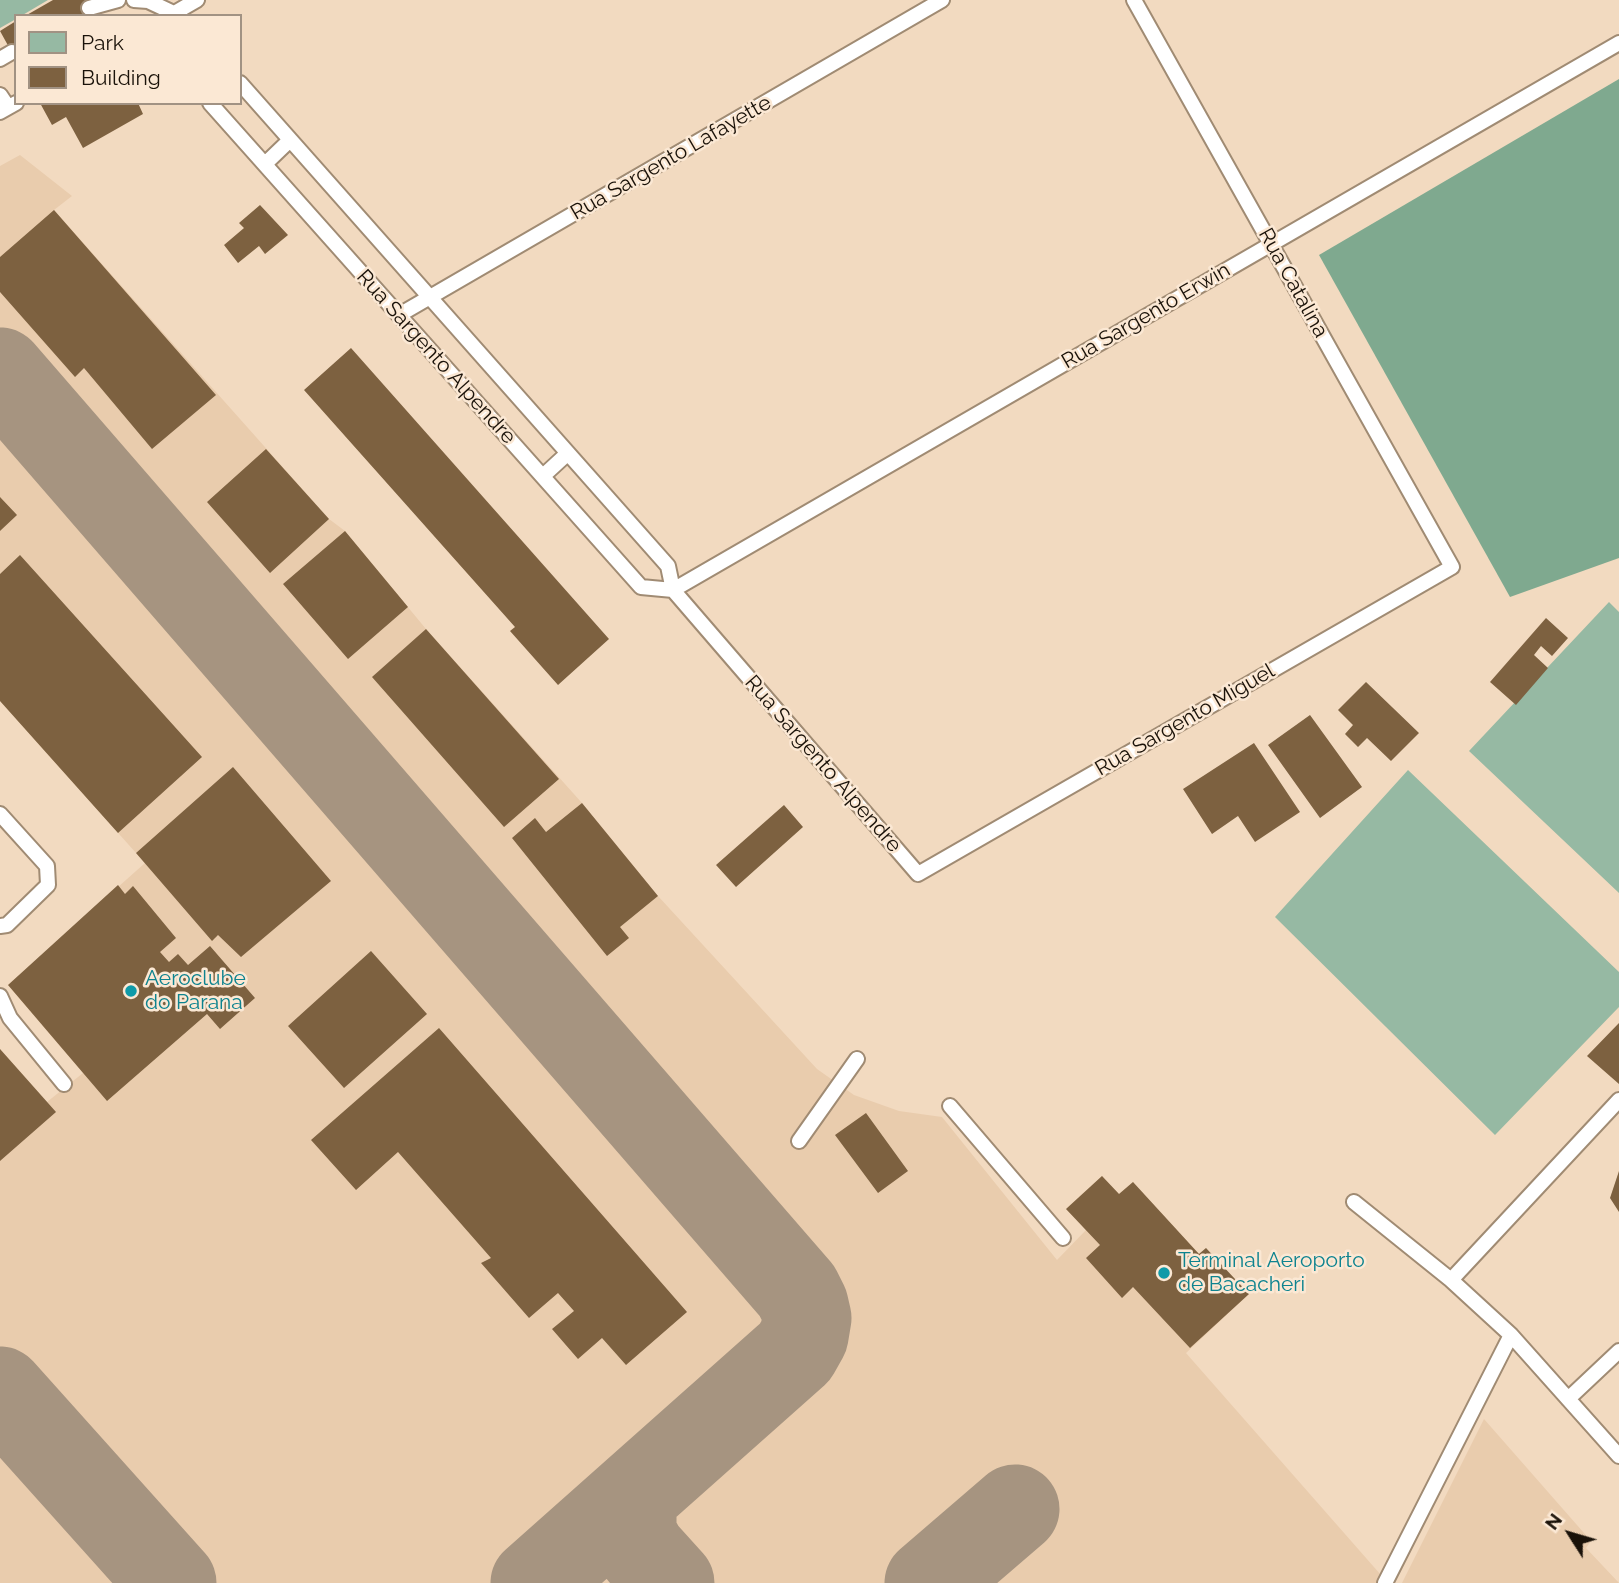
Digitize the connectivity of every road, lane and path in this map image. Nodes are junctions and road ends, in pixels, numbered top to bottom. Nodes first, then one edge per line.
1 (118, 0) edge
2 (134, 0) edge
3 (197, 0) edge
4 (942, 0) edge
5 (1133, 0) edge
6 (89, 8) dead end
7 (175, 14) edge
8 (1619, 43) edge
9 (242, 85) edge
10 (212, 105) edge
11 (290, 140) junction
12 (265, 164) junction
13 (1271, 244) junction
14 (429, 298) junction
15 (399, 315) junction
16 (568, 453) junction
17 (543, 476) junction
18 (1451, 567) joint
19 (673, 590) junction
20 (0, 814) edge
21 (918, 874) joint
22 (0, 926) edge
23 (0, 996) edge
24 (857, 1059) dead end
25 (64, 1084) dead end
26 (1619, 1100) edge
27 (950, 1106) dead end
28 (799, 1141) dead end
29 (1354, 1202) dead end
30 (1063, 1238) dead end
31 (1451, 1280) junction
32 (1511, 1335) junction
33 (1617, 1358) edge
34 (1568, 1399) junction
35 (1619, 1456) edge
36 (1385, 1583) edge

1 - 6 lane
2 - 7 lane
3 - 7 lane
4 - 14 lane, Rua Sargento Lafayette
5 - 13 lane, Rua Catalina
8 - 13 lane, Rua Sargento Erwin
9 - 11 lane, Rua Sargento Alpendre
10 - 12 lane, Rua Sargento Alpendre
11 - 12 lane
11 - 14 lane, Rua Sargento Alpendre
12 - 15 lane, Rua Sargento Alpendre
13 - 18 lane, Rua Catalina
13 - 19 lane, Rua Sargento Erwin
14 - 15 lane, Rua Sargento Lafayette
14 - 16 lane, Rua Sargento Alpendre
15 - 17 lane, Rua Sargento Alpendre
16 - 17 lane
16 - 19 lane, Rua Sargento Alpendre
17 - 19 lane, Rua Sargento Alpendre
18 - 21 lane, Rua Sargento Miguel
19 - 21 lane, Rua Sargento Alpendre
20 - 22 lane
23 - 25 lane
24 - 28 lane
26 - 31 lane
27 - 30 lane
29 - 31 lane
31 - 32 lane
32 - 34 lane
32 - 36 lane
33 - 34 lane
34 - 35 lane

